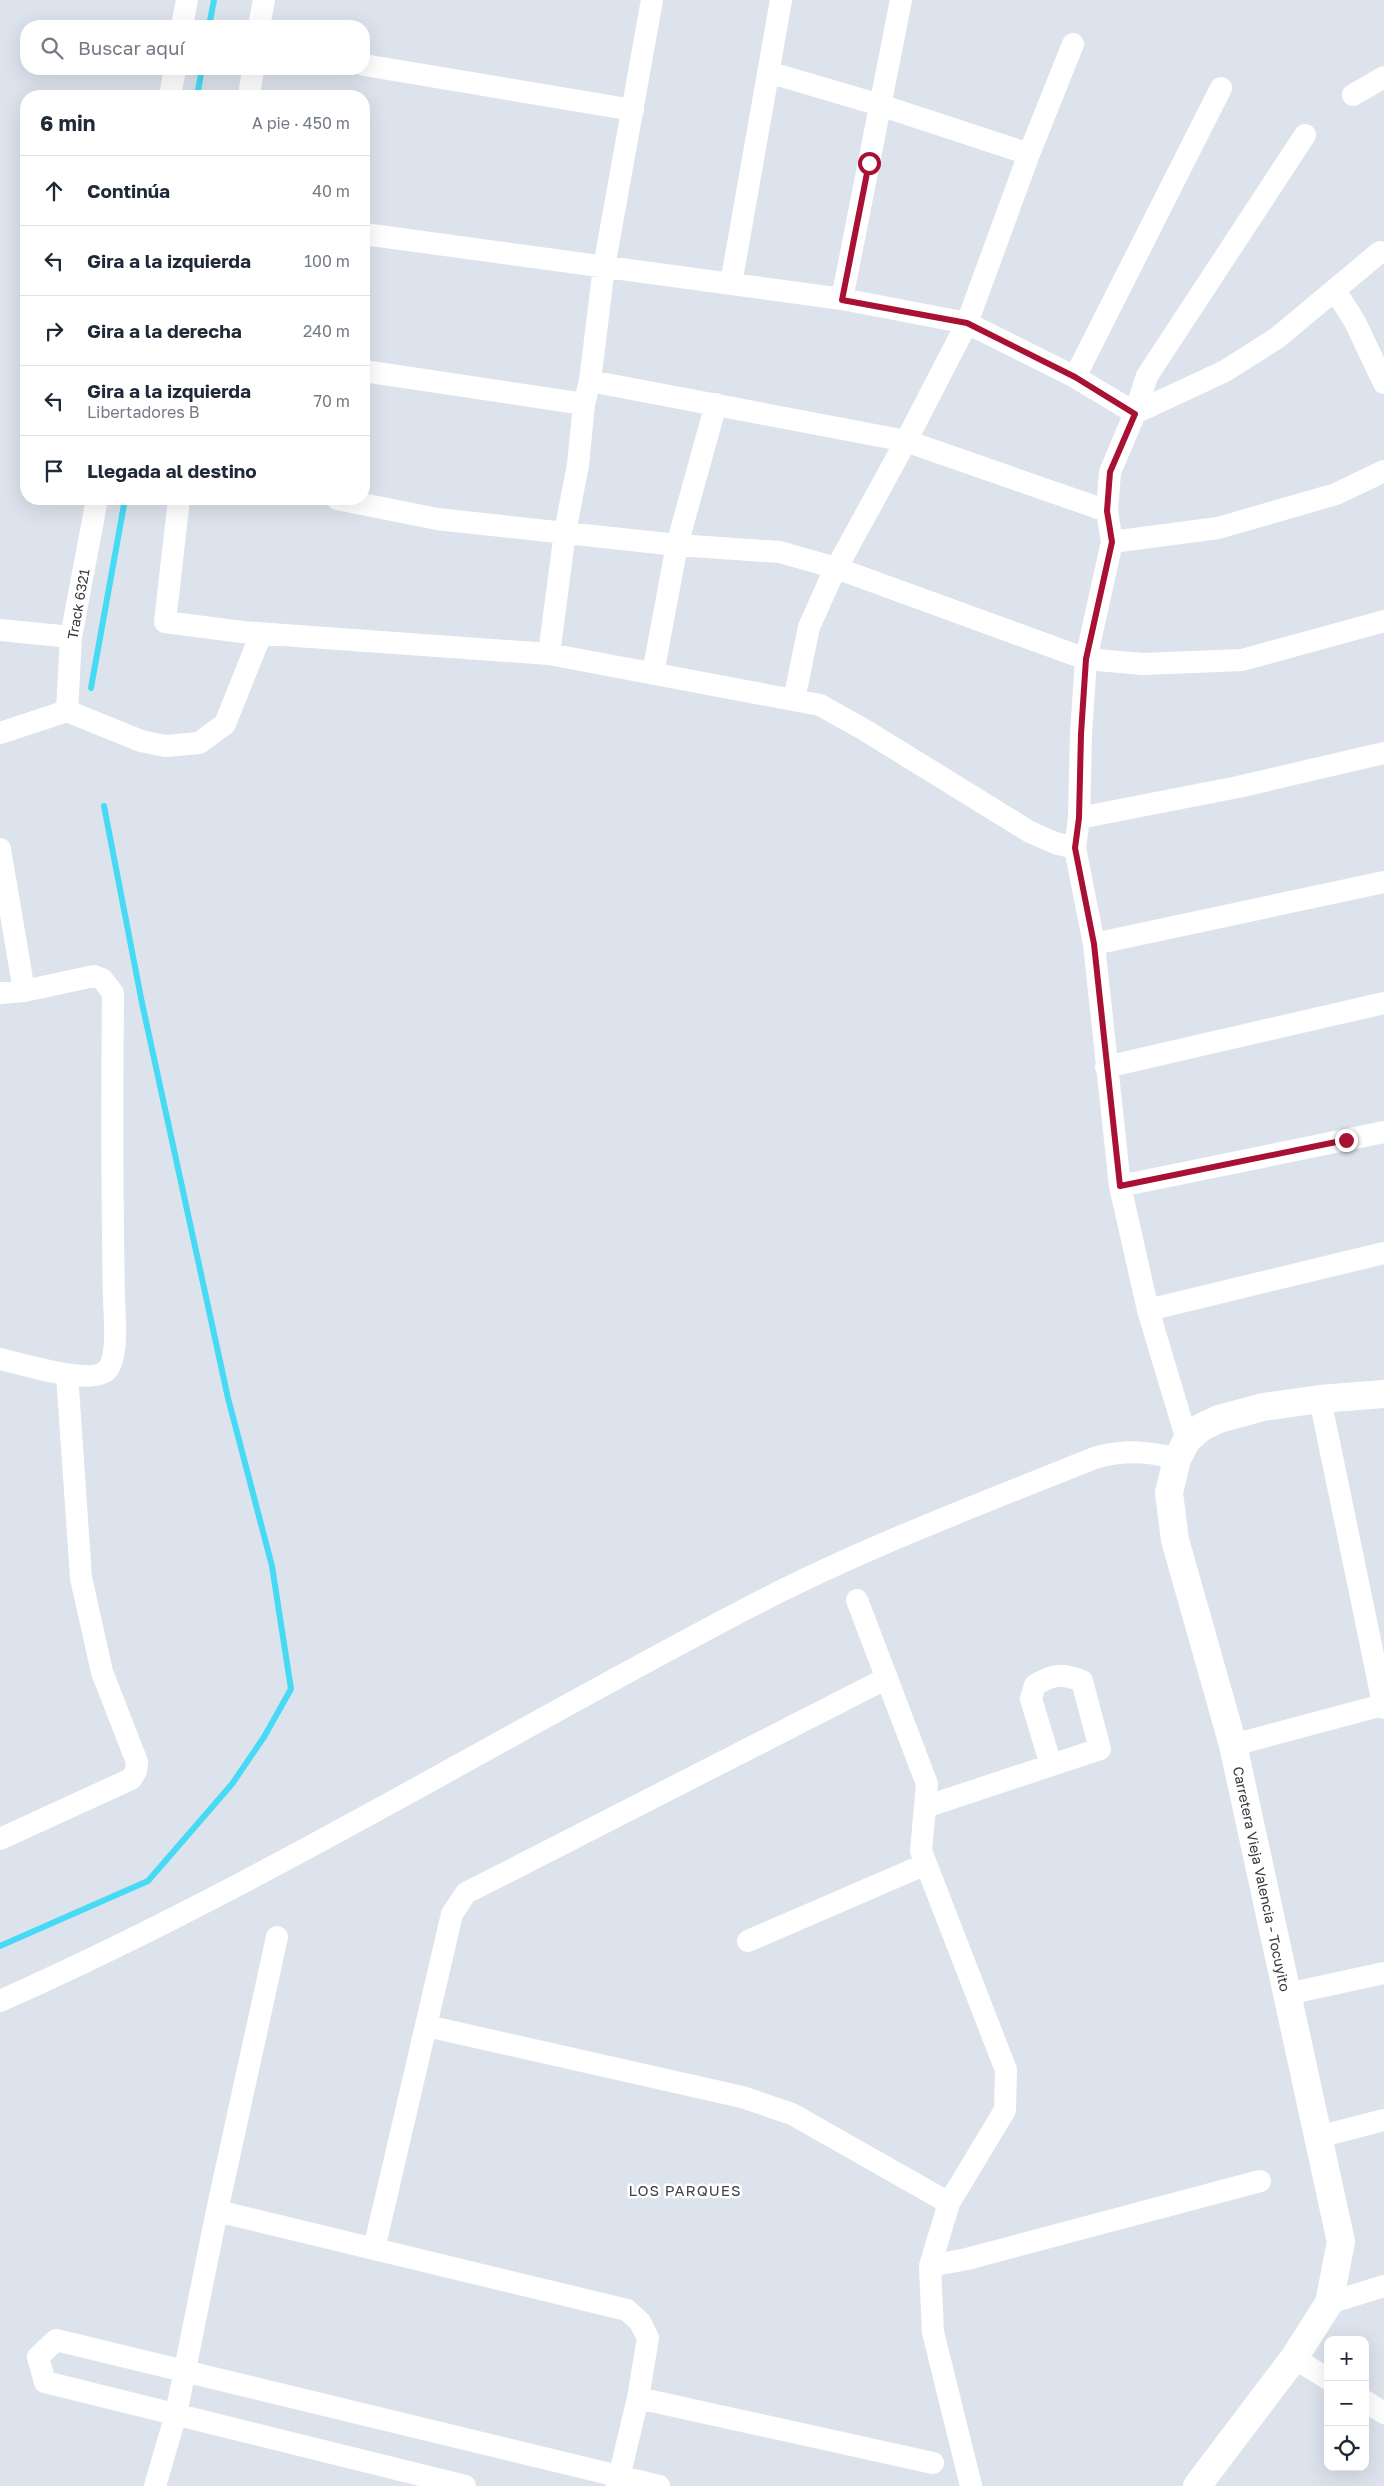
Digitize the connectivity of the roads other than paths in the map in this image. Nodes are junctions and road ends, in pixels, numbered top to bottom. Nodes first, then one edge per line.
1 (187, 0) edge
2 (264, 0) edge
3 (652, 0) edge
4 (781, 0) edge
5 (901, 0) edge
6 (183, 20) edge
7 (261, 20) edge
8 (1072, 44) dead end
9 (370, 66) edge
10 (768, 72) junction
11 (174, 75) edge
12 (252, 75) edge
13 (1384, 77) edge
14 (1220, 88) dead end
15 (171, 90) edge
16 (250, 90) edge
17 (1353, 95) dead end
18 (880, 105) junction
19 (633, 110) junction
20 (1305, 135) dead end
21 (1029, 154) junction
22 (370, 235) edge
23 (1380, 252) dead end
24 (604, 267) junction
25 (731, 284) junction
26 (1335, 290) junction
27 (842, 300) junction
28 (967, 323) junction
29 (370, 372) edge
30 (1075, 377) junction
31 (590, 381) junction
32 (1384, 383) edge
33 (584, 404) junction
34 (716, 404) junction
35 (1135, 414) junction
36 (906, 442) junction
37 (1384, 471) edge
38 (96, 505) edge
39 (178, 505) edge
40 (367, 505) edge
41 (1107, 511) junction
42 (565, 532) junction
43 (1112, 542) junction
44 (677, 545) junction
45 (836, 568) junction
46 (1384, 621) edge
47 (0, 630) edge
48 (261, 634) junction
49 (71, 637) junction
50 (549, 654) junction
51 (1086, 659) junction
52 (653, 673) junction
53 (794, 700) junction
54 (67, 711) junction
55 (0, 733) edge
56 (1384, 753) edge
57 (1079, 818) junction
58 (0, 848) edge
59 (1075, 848) junction
60 (1384, 882) edge
61 (1094, 944) junction
62 (24, 991) junction
63 (0, 993) edge
64 (1384, 1003) edge
65 (1106, 1067) junction
66 (1384, 1132) edge
67 (1120, 1186) junction
68 (1384, 1253) edge
69 (1148, 1310) junction
70 (0, 1359) edge
71 (67, 1374) junction
72 (1384, 1394) edge
73 (1320, 1399) junction
74 (1182, 1450) junction
75 (857, 1600) dead end
76 (887, 1678) junction
77 (1384, 1706) edge
78 (1233, 1746) junction
79 (1051, 1765) dead end
80 (925, 1807) junction
81 (0, 1839) edge
82 (926, 1864) junction
83 (277, 1937) dead end
84 (748, 1941) dead end
85 (1384, 1973) edge
86 (1287, 1994) junction
87 (0, 2001) edge
88 (426, 2026) junction
89 (1384, 2120) edge
90 (1318, 2137) junction
91 (1260, 2181) dead end
92 (949, 2203) junction
93 (217, 2211) junction
94 (374, 2249) junction
95 (930, 2266) junction
96 (1384, 2286) edge
97 (1329, 2303) junction
98 (1294, 2358) junction
99 (185, 2371) junction
100 (1324, 2377) edge
101 (638, 2398) junction
102 (1369, 2404) edge
103 (1384, 2413) edge
104 (176, 2414) junction
105 (933, 2463) dead end
106 (618, 2481) edge
107 (155, 2486) edge
108 (465, 2486) edge
109 (659, 2486) edge
110 (971, 2486) edge
111 (1197, 2486) edge

1 - 6 street
2 - 7 street
3 - 19 street
4 - 10 street
5 - 18 street
8 - 21 street
9 - 19 street
10 - 18 street
10 - 25 street
11 - 15 street
12 - 16 street
13 - 17 street
14 - 30 street
18 - 21 street
18 - 27 street
19 - 24 street
20 - 35 street
21 - 28 street
22 - 24 street
23 - 26 street
24 - 25 street
24 - 31 street
25 - 27 street
26 - 32 street
26 - 35 street
27 - 28 street
28 - 30 street
28 - 36 street
29 - 33 street
30 - 35 street
31 - 33 street
31 - 34 street
33 - 42 street
34 - 36 street
34 - 44 street
35 - 41 street
36 - 41 street
36 - 45 street
37 - 43 street
38 - 49 street, Track 6321
39 - 48 street
40 - 42 street
41 - 43 street
42 - 44 street
42 - 50 street
43 - 51 street
44 - 45 street
44 - 52 street
45 - 51 street
45 - 53 street
46 - 51 street
47 - 49 street
48 - 50 street
48 - 54 street
49 - 54 street, Track 6321
50 - 52 street
51 - 57 street
52 - 53 street
53 - 59 street
54 - 55 street
56 - 57 street
57 - 59 street
58 - 62 street
59 - 61 street
60 - 61 street
61 - 65 street
62 - 63 street
62 - 71 street
64 - 65 street
65 - 67 street
66 - 67 street
67 - 69 street
68 - 69 street
69 - 74 street
70 - 71 street
71 - 81 street
72 - 73 street
73 - 74 street
73 - 77 street
74 - 78 street, Carretera Vieja Valencia - Tocuyito
74 - 87 street
75 - 76 street
76 - 80 street
76 - 88 street
77 - 78 street
78 - 86 street, Carretera Vieja Valencia - Tocuyito
79 - 80 street
80 - 82 street
82 - 84 street
82 - 92 street
83 - 93 street
85 - 86 street
86 - 90 street, Carretera Vieja Valencia - Tocuyito
88 - 92 street
88 - 94 street
89 - 90 street
90 - 97 street, Carretera Vieja Valencia - Tocuyito
91 - 95 street
92 - 95 street
93 - 94 street
93 - 99 street
94 - 101 street
95 - 110 street
96 - 97 street
97 - 98 street, Carretera Vieja Valencia - Tocuyito
98 - 100 street
98 - 111 street, Carretera Vieja Valencia - Tocuyito
99 - 104 street
99 - 104 street
99 - 106 street
101 - 105 street
101 - 106 street
102 - 103 street
104 - 107 street
104 - 108 street
106 - 109 street

